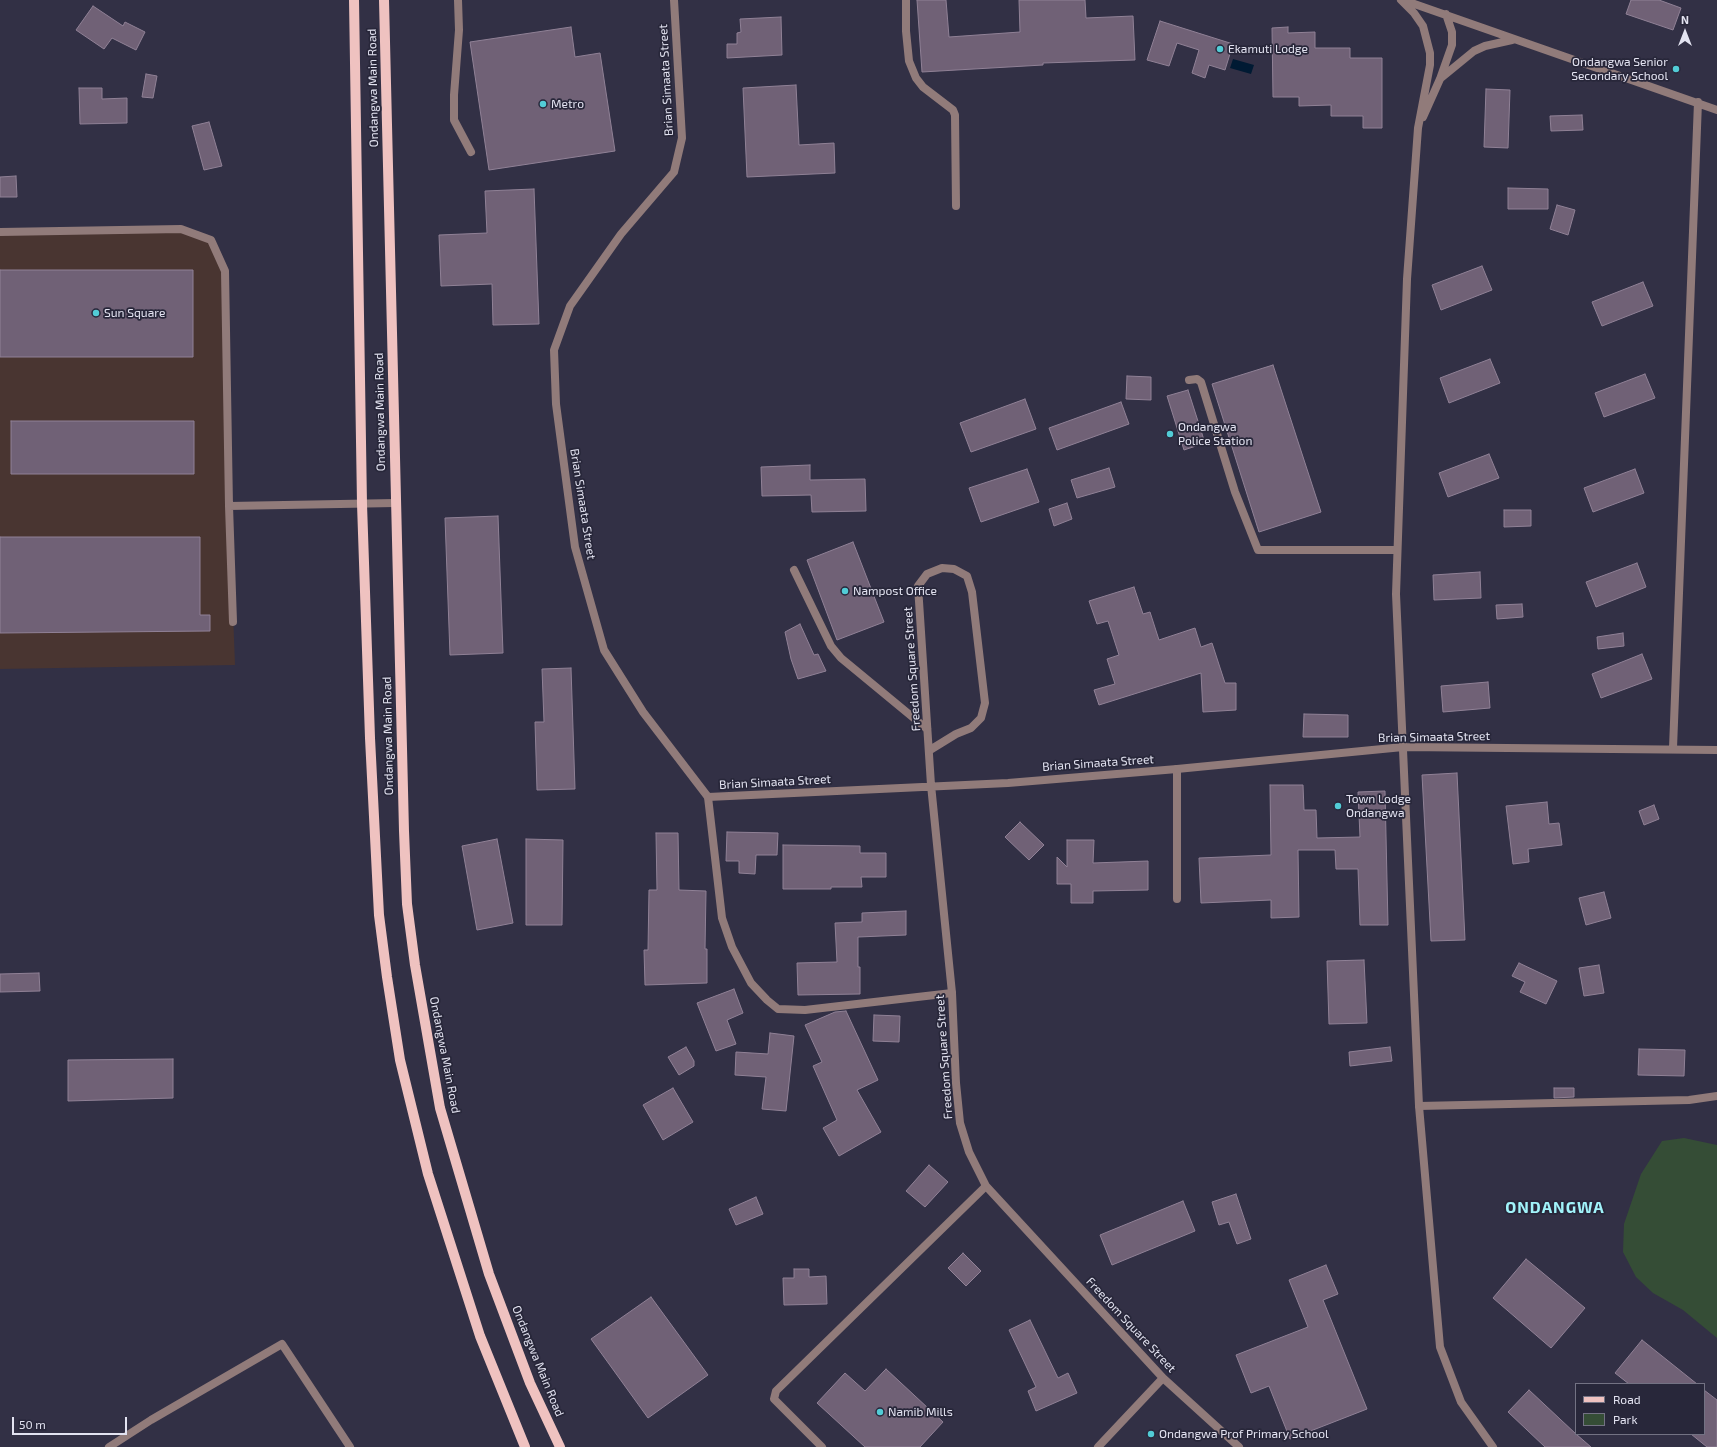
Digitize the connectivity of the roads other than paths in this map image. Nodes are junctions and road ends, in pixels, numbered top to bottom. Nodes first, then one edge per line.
1 (354, 0) edge
2 (384, 0) edge
3 (458, 0) edge
4 (674, 0) edge
5 (906, 0) edge
6 (1401, 0) edge
7 (1446, 14) junction
8 (1513, 40) junction
9 (1440, 79) junction
10 (1698, 102) junction
11 (1717, 110) edge
12 (1418, 128) junction
13 (471, 152) dead end
14 (956, 206) dead end
15 (0, 232) edge
16 (1189, 380) dead end
17 (395, 503) junction
18 (362, 504) junction
19 (229, 506) junction
20 (1397, 550) junction
21 (794, 570) dead end
22 (233, 622) dead end
23 (927, 729) junction
24 (1403, 747) junction
25 (1673, 748) junction
26 (930, 750) junction
27 (1717, 750) edge
28 (1177, 769) junction
29 (931, 785) junction
30 (708, 797) junction
31 (1177, 899) dead end
32 (952, 993) junction
33 (1717, 1096) edge
34 (1419, 1106) junction
35 (986, 1186) junction
36 (1163, 1378) junction
37 (109, 1447) edge
38 (350, 1447) edge
39 (526, 1447) edge
40 (560, 1447) edge
41 (822, 1447) edge
42 (1098, 1447) edge
43 (1239, 1447) edge
44 (1493, 1447) edge

1 - 18 main road, Ondangwa Main Road
2 - 17 main road, Ondangwa Main Road
3 - 13 street
4 - 30 street, Brian Simaata Street
5 - 14 street
6 - 7 street
6 - 12 street
7 - 8 street
7 - 9 street
8 - 9 street
8 - 10 street
9 - 12 street
10 - 11 street
10 - 25 street
12 - 20 street
15 - 19 street
16 - 20 street
17 - 18 street
17 - 40 main road, Ondangwa Main Road
18 - 19 street
18 - 39 main road, Ondangwa Main Road
19 - 22 street
20 - 24 street
21 - 23 street
23 - 26 street, Freedom Square Street
23 - 26 street, Freedom Square Street
24 - 25 street, Brian Simaata Street
24 - 28 street, Brian Simaata Street
24 - 34 street
25 - 27 street, Brian Simaata Street
26 - 29 street, Freedom Square Street
28 - 29 street, Brian Simaata Street
28 - 31 street
29 - 30 street, Brian Simaata Street
29 - 32 street, Freedom Square Street
30 - 32 street
32 - 35 street, Freedom Square Street
33 - 34 street
34 - 44 street
35 - 36 street, Freedom Square Street
35 - 41 street
36 - 42 street
36 - 43 street, Freedom Square Street
37 - 38 street

